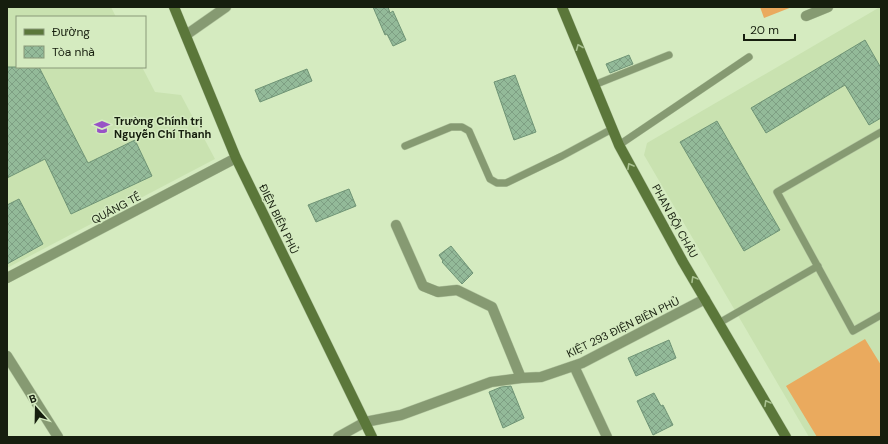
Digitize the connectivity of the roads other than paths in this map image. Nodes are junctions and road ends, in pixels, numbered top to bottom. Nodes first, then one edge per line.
1 (174, 7) edge
2 (226, 7) edge
3 (562, 7) edge
4 (828, 7) edge
5 (806, 16) dead end
6 (186, 35) junction
7 (669, 55) dead end
8 (749, 57) dead end
9 (594, 85) junction
10 (612, 129) junction
11 (881, 132) edge
12 (619, 145) junction
13 (405, 146) dead end
14 (236, 158) junction
15 (396, 225) dead end
16 (818, 266) junction
17 (7, 278) edge
18 (705, 299) junction
19 (881, 315) edge
20 (719, 323) junction
21 (7, 356) edge
22 (574, 366) junction
23 (521, 378) junction
24 (364, 422) junction
25 (58, 437) edge
26 (338, 437) edge
27 (372, 437) edge
28 (607, 437) edge
29 (786, 437) edge

1 - 6 street, ĐIỆN BIÊN PHỦ
2 - 6 street
9 -> 3 street, PHAN BỘI CHÂU
4 - 5 street
6 - 14 street, ĐIỆN BIÊN PHỦ
7 - 9 lane
8 - 12 lane
9 - 10 street, PHAN BỘI CHÂU
10 - 12 street, PHAN BỘI CHÂU
10 - 13 lane
11 - 16 lane
18 -> 12 street, PHAN BỘI CHÂU
14 - 17 street, QUẢNG TẾ
14 - 24 street, ĐIỆN BIÊN PHỦ
15 - 23 street
16 - 19 lane
16 - 20 lane
18 - 20 street, PHAN BỘI CHÂU
18 - 22 street, KIỆT 293 ĐIỆN BIÊN PHỦ
29 -> 20 street, PHAN BỘI CHÂU
21 - 25 street
22 - 23 street, KIỆT 293 ĐIỆN BIÊN PHỦ
22 - 28 street
23 - 24 street, KIỆT 293 ĐIỆN BIÊN PHỦ
24 - 26 street, KIỆT 293 ĐIỆN BIÊN PHỦ
24 - 27 street, ĐIỆN BIÊN PHỦ

